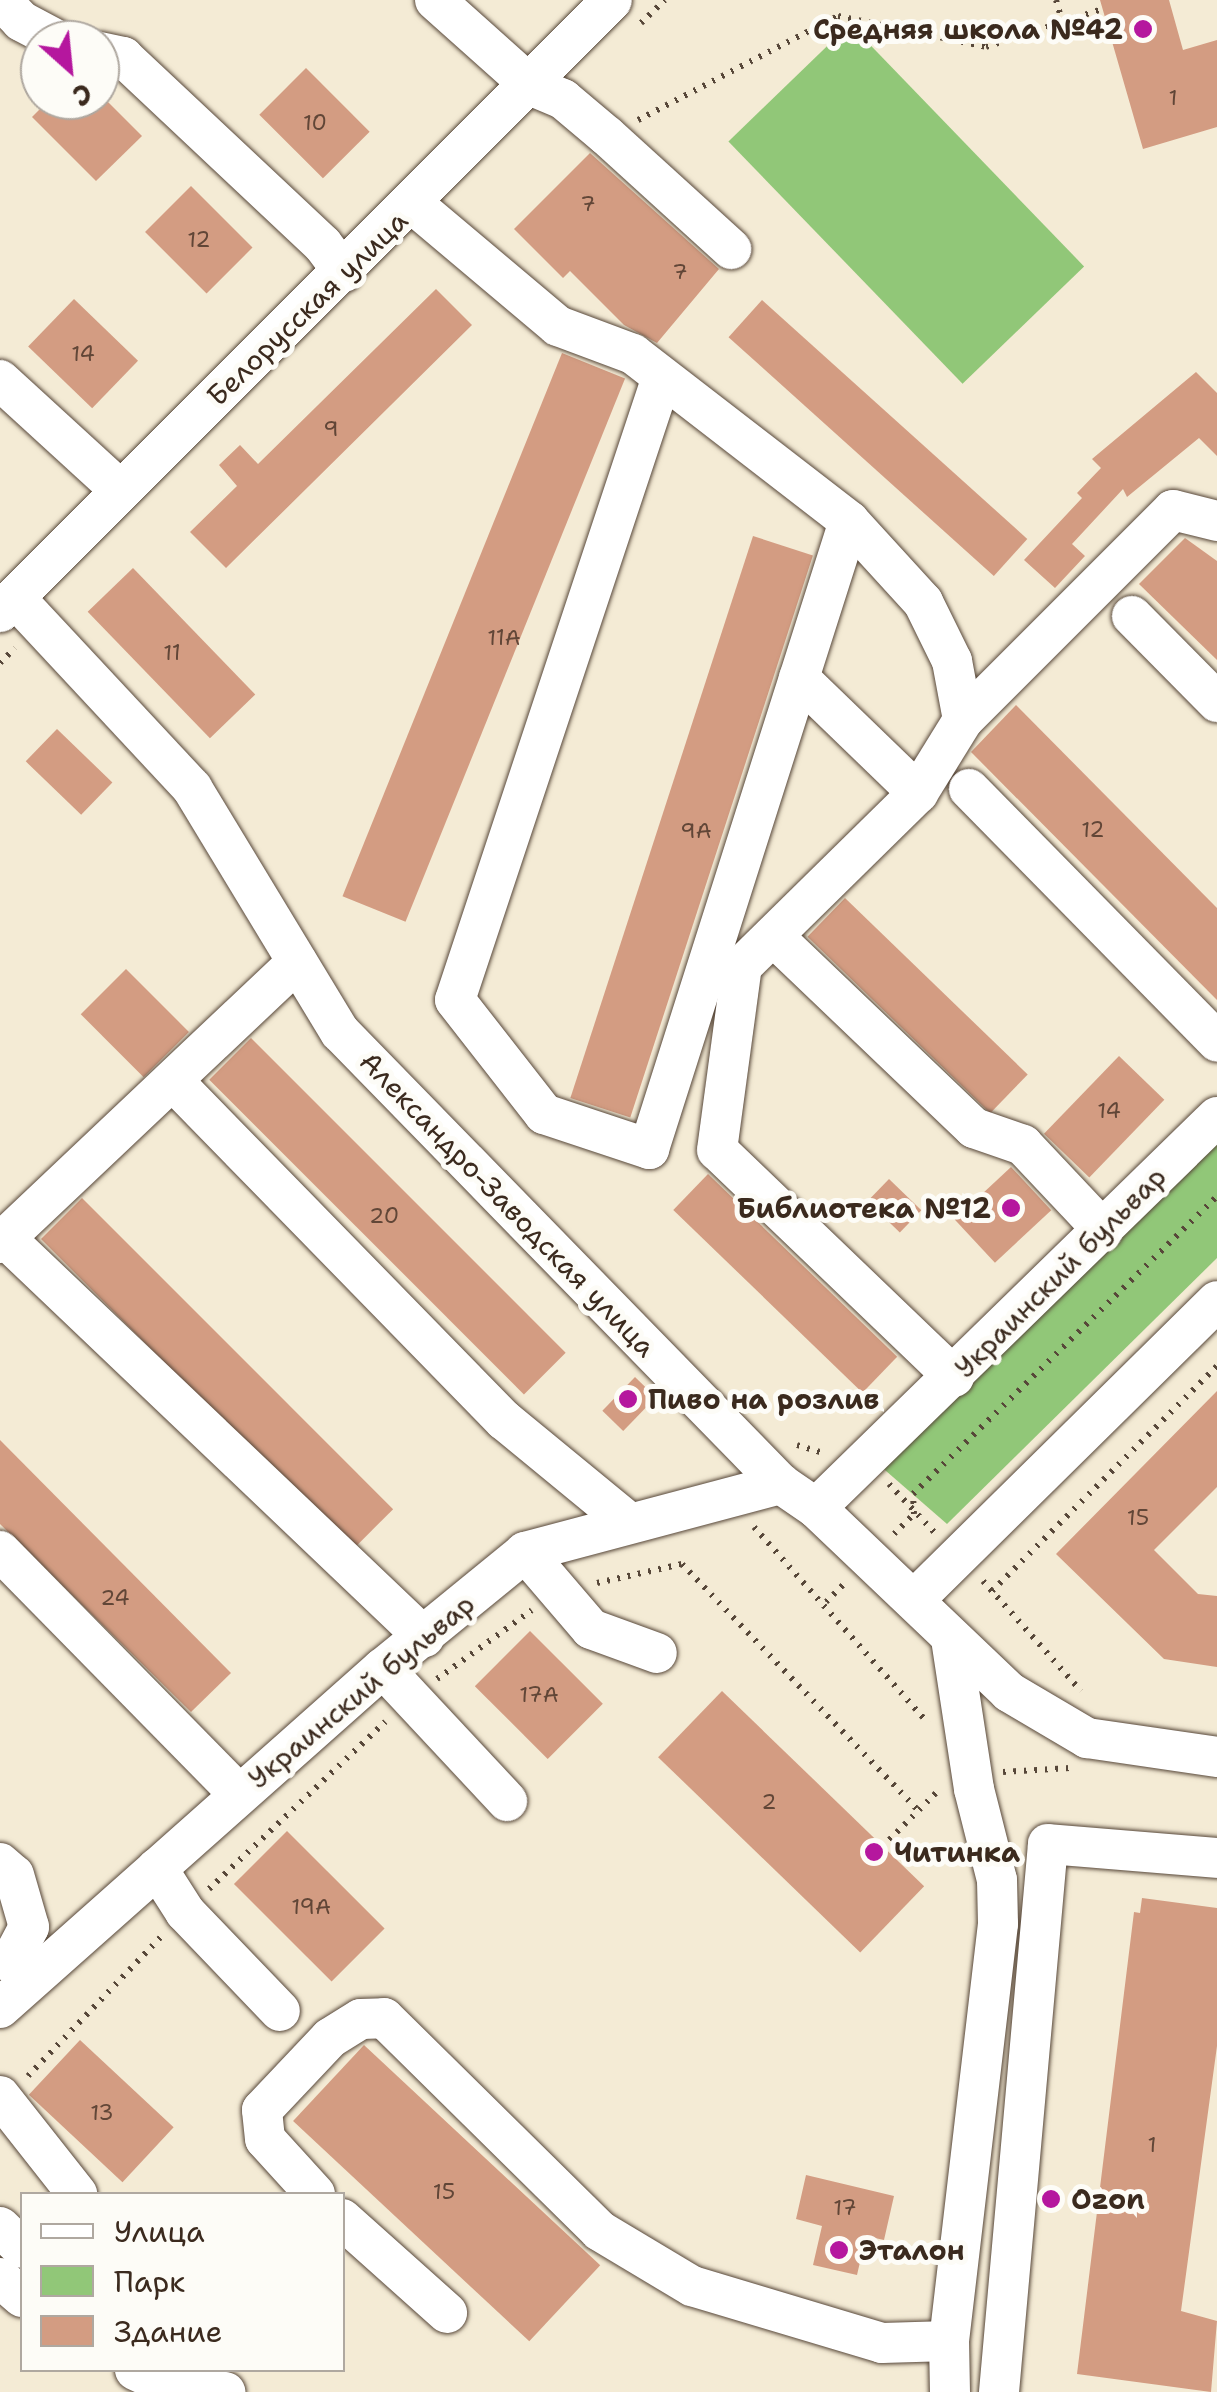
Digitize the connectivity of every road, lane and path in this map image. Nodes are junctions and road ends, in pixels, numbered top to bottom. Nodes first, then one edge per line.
1 (2, 0) edge
2 (435, 0) edge
3 (612, 0) edge
4 (1056, 0) edge
5 (1102, 9) dead end
6 (1061, 18) junction
7 (20, 20) edge
8 (120, 56) edge
9 (530, 85) junction
10 (607, 136) junction
11 (413, 204) junction
12 (731, 250) dead end
13 (342, 272) junction
14 (0, 380) edge
15 (660, 380) junction
16 (121, 490) junction
17 (849, 521) junction
18 (1217, 521) edge
19 (5, 604) edge
20 (1132, 616) dead end
21 (799, 678) junction
22 (1217, 702) edge
23 (963, 720) junction
24 (969, 788) dead end
25 (918, 793) junction
26 (772, 936) junction
27 (297, 962) junction
28 (1217, 1041) edge
29 (173, 1081) junction
30 (1217, 1117) edge
31 (1217, 1196) edge
32 (1103, 1230) junction
33 (3, 1240) edge
34 (1217, 1301) edge
35 (1217, 1366) edge
36 (954, 1377) junction
37 (787, 1436) dead end
38 (868, 1461) junction
39 (781, 1484) junction
40 (816, 1508) junction
41 (914, 1514) junction
42 (628, 1522) junction
43 (0, 1551) edge
44 (525, 1552) junction
45 (960, 1556) junction
46 (871, 1558) junction
47 (992, 1591) junction
48 (915, 1598) junction
49 (826, 1602) dead end
50 (424, 1637) junction
51 (951, 1638) junction
52 (657, 1653) dead end
53 (383, 1668) junction
54 (1083, 1694) dead end
55 (1217, 1757) edge
56 (238, 1794) junction
57 (507, 1801) dead end
58 (914, 1816) dead end
59 (882, 1848) dead end
60 (1217, 1858) edge
61 (0, 1863) edge
62 (156, 1868) junction
63 (13, 1968) edge
64 (0, 2008) edge
65 (280, 2012) dead end
66 (0, 2096) edge
67 (75, 2192) edge
68 (312, 2192) edge
69 (345, 2223) edge
70 (0, 2227) edge
71 (20, 2246) edge
72 (0, 2278) edge
73 (20, 2295) edge
74 (448, 2313) dead end
75 (949, 2341) junction
76 (140, 2372) edge
77 (225, 2392) edge
78 (950, 2392) edge
79 (1000, 2392) edge

1 - 7 street
2 - 9 street
3 - 9 street, Белорусская улица
4 - 6 path
5 - 6 path
6 - 10 path
8 - 13 street
9 - 10 street
9 - 11 street, Белорусская улица
10 - 12 street
11 - 13 street, Белорусская улица
11 - 15 street
13 - 16 street, Белорусская улица
14 - 16 street
15 - 17 street
15 - 21 street
16 - 19 street, Белорусская улица
17 - 21 street
17 - 23 street
18 - 23 street
19 - 27 street, Александро-Заводская улица
20 - 22 street
21 - 25 street
23 - 25 street
24 - 28 street
25 - 26 street
26 - 32 street
26 - 36 street
27 - 29 street
27 - 39 street, Александро-Заводская улица
29 - 33 street
29 - 42 street
30 - 32 street, Украинский бульвар
31 - 41 path
32 - 36 street, Украинский бульвар
33 - 50 street
34 - 45 street
35 - 47 path
36 - 38 street, Украинский бульвар
37 - 38 path
38 - 40 street, Украинский бульвар
38 - 41 path
39 - 40 street, Александро-Заводская улица
39 - 42 street, Украинский бульвар
40 - 46 street, Александро-Заводская улица
41 - 45 path
41 - 46 path
42 - 44 street, Украинский бульвар
43 - 56 street
44 - 50 street, Украинский бульвар
44 - 52 street
45 - 47 path
45 - 48 street
46 - 48 street, Александро-Заводская улица
46 - 49 path
47 - 54 path
48 - 51 street, Александро-Заводская улица
50 - 53 street, Украинский бульвар
51 - 55 street, Александро-Заводская улица
51 - 75 street
53 - 56 street, Украинский бульвар
53 - 57 street
56 - 62 street, Украинский бульвар
58 - 59 path
60 - 79 street
61 - 63 street
62 - 63 street, Украинский бульвар
62 - 65 street
63 - 64 street, Украинский бульвар
66 - 67 street
68 - 75 street
69 - 74 street
70 - 71 street
72 - 73 street
75 - 78 street
76 - 77 street

